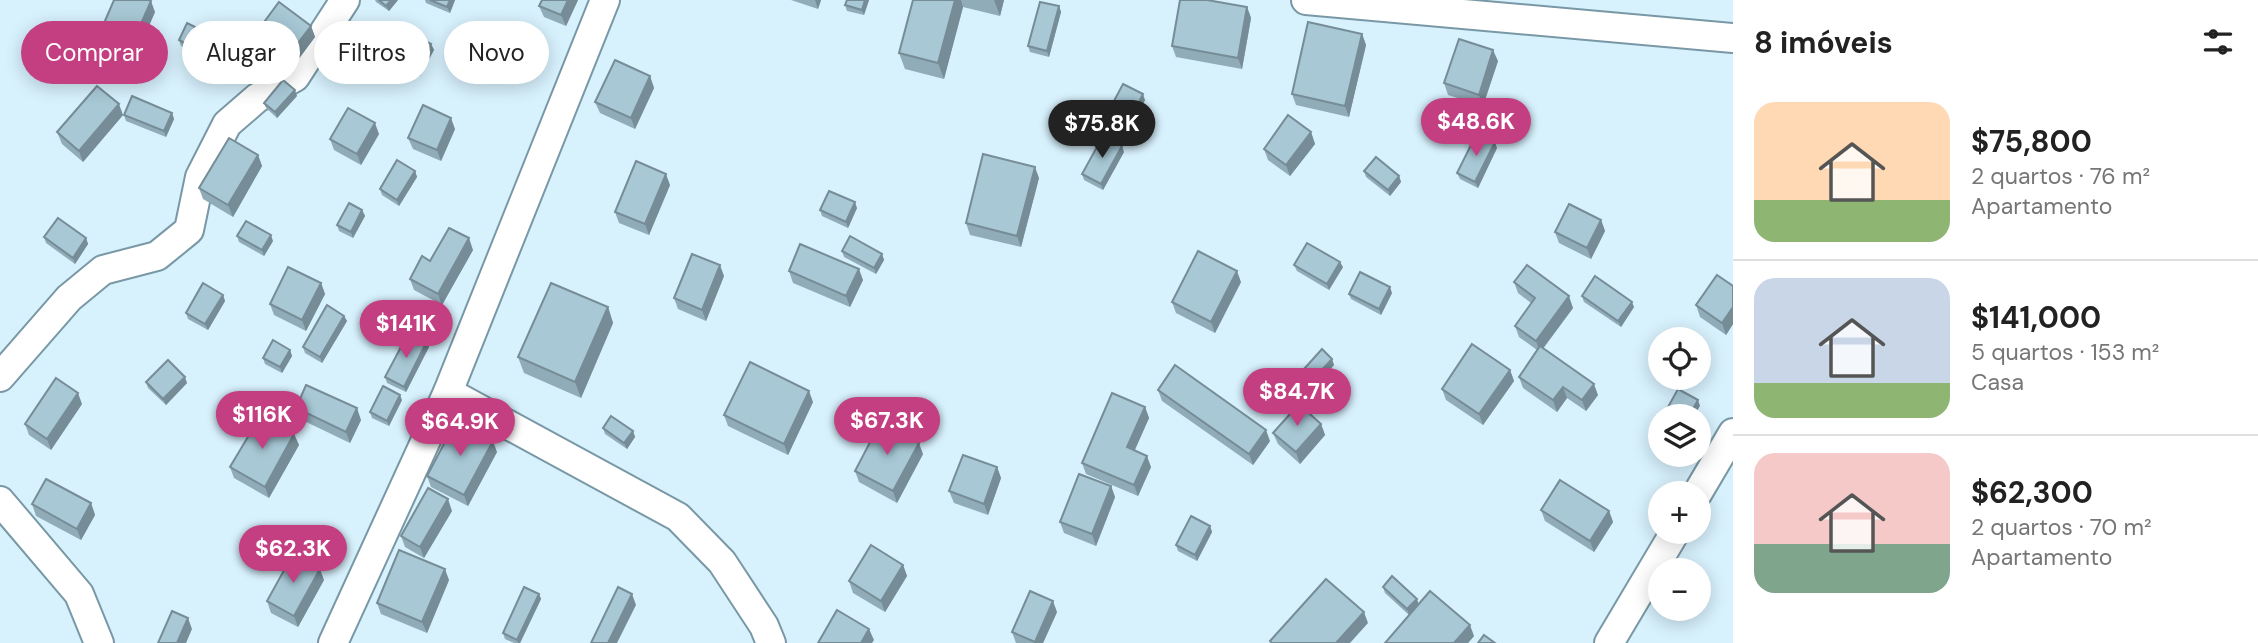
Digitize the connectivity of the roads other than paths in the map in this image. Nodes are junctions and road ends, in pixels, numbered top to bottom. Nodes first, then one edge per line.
1 (345, 0) edge
2 (605, 0) edge
3 (1306, 0) edge
4 (1733, 38) edge
5 (0, 377) edge
6 (448, 391) junction
7 (1733, 433) edge
8 (1705, 481) edge
9 (0, 501) edge
10 (1668, 544) edge
11 (99, 643) edge
12 (334, 643) edge
13 (771, 643) edge
14 (1609, 643) edge

1 - 5 street
2 - 6 street
3 - 4 street
6 - 12 street
6 - 13 street
7 - 8 street
9 - 11 street
10 - 14 street

